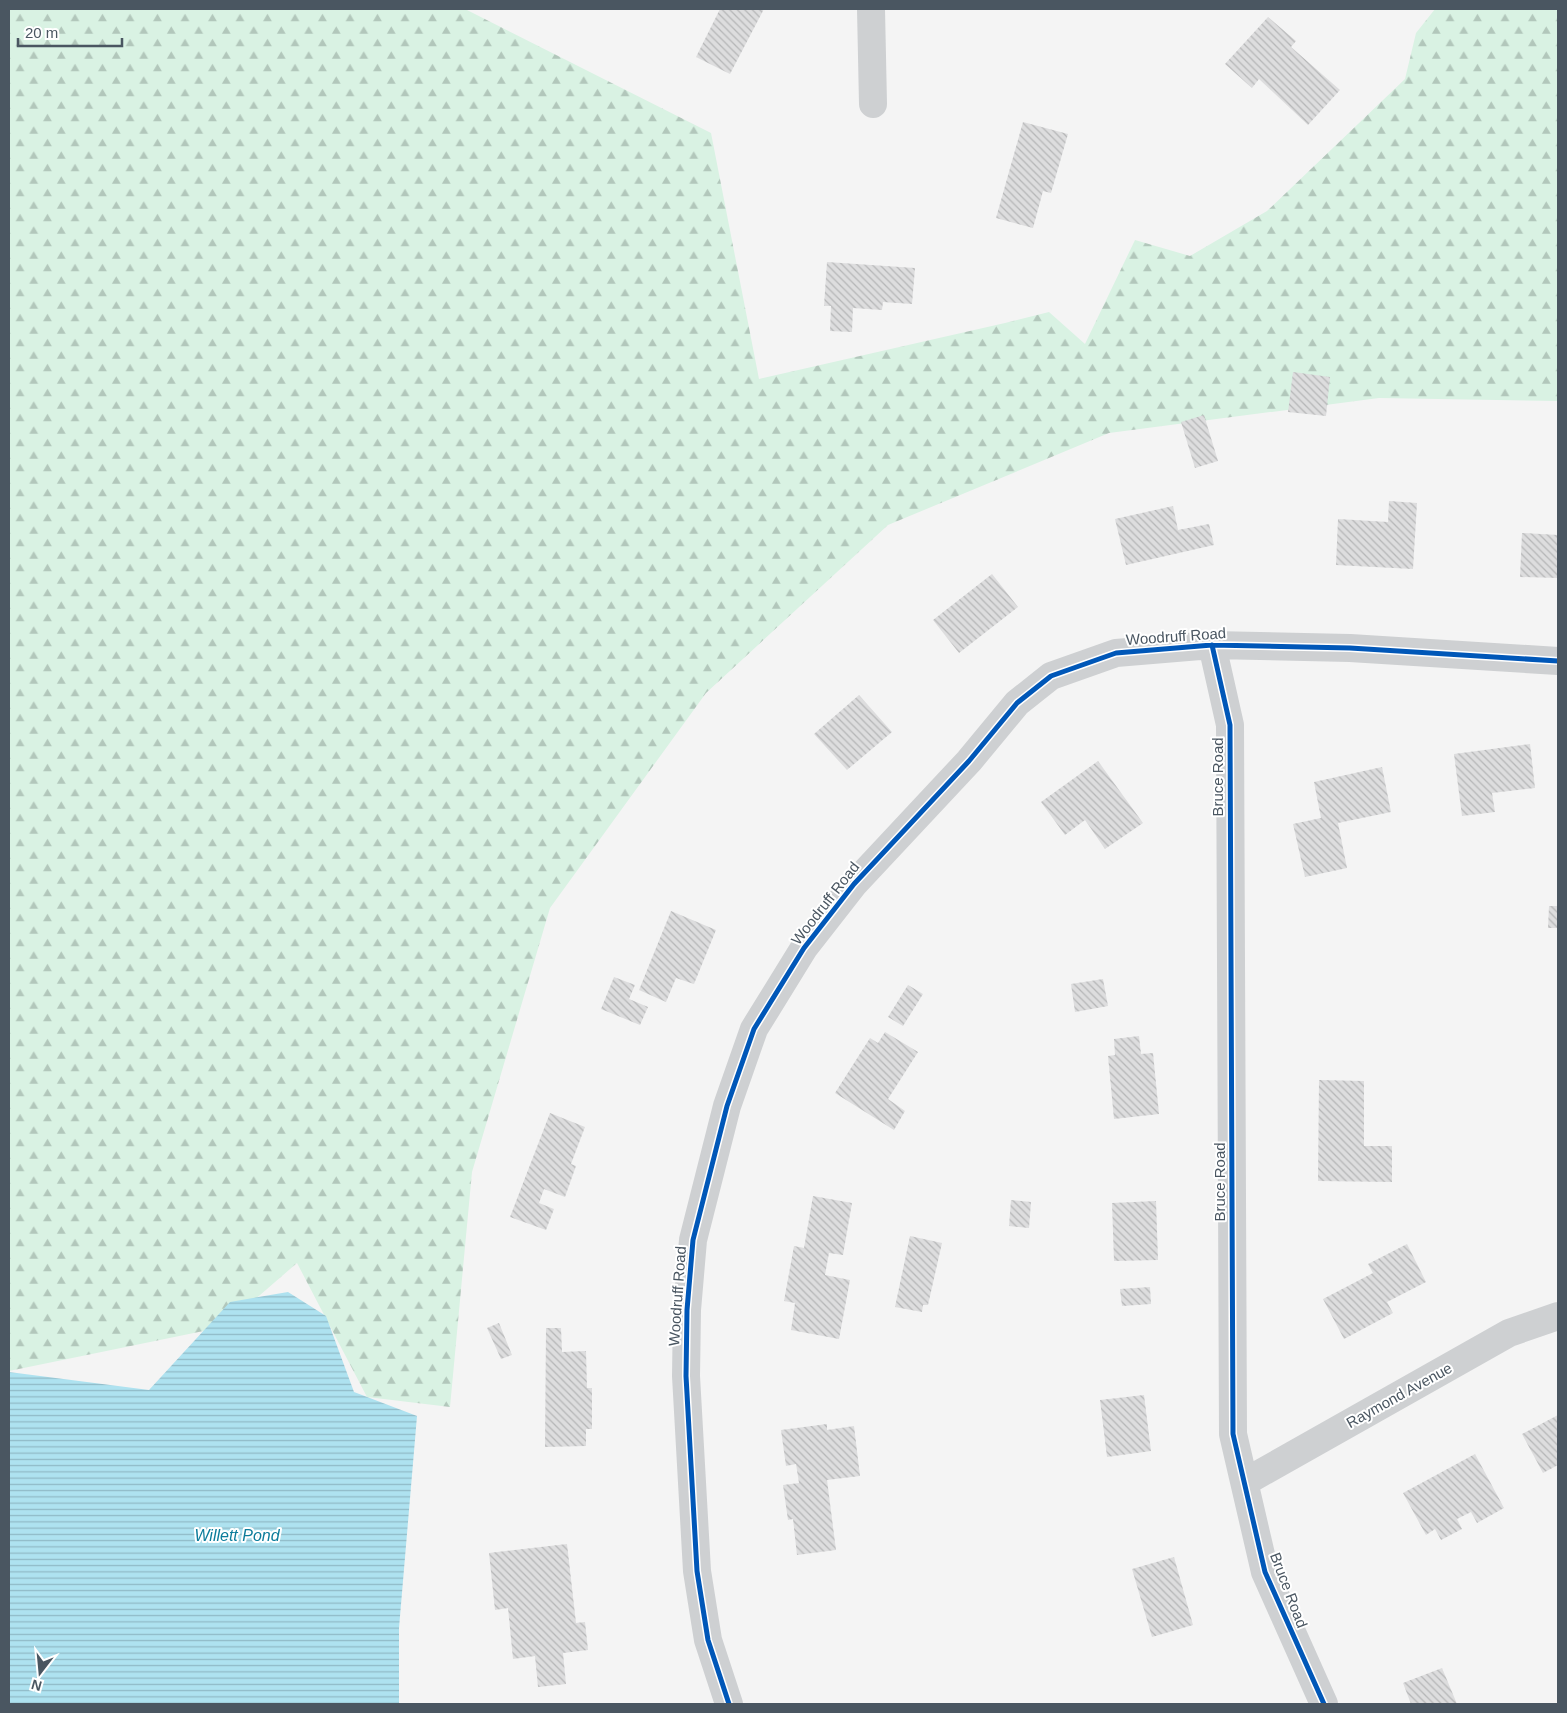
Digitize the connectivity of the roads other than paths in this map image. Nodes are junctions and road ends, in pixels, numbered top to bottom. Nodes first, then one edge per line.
1 (872, 9) edge
2 (873, 104) dead end
3 (1212, 645) junction
4 (1558, 661) edge
5 (1558, 1316) edge
6 (1244, 1482) junction
7 (729, 1704) edge
8 (1324, 1704) edge

1 - 2 street
3 - 4 street, Woodruff Road
3 - 6 street, Bruce Road
3 - 7 street, Woodruff Road
5 - 6 street, Raymond Avenue
6 - 8 street, Bruce Road

